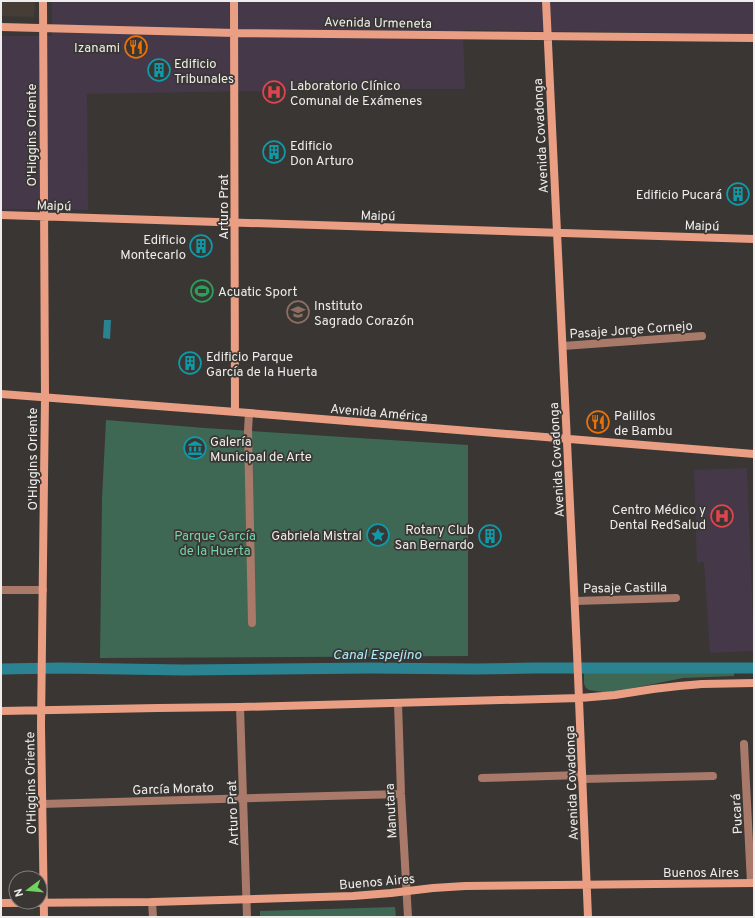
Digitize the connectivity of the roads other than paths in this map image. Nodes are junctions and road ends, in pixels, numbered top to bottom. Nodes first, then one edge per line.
1 (43, 1) edge
2 (234, 1) edge
3 (546, 1) edge
4 (1, 27) edge
5 (43, 28) junction
6 (235, 33) junction
7 (548, 36) junction
8 (754, 38) edge
9 (1, 215) edge
10 (44, 217) junction
11 (235, 223) junction
12 (557, 233) junction
13 (754, 239) edge
14 (702, 336) dead end
15 (563, 346) junction
16 (1, 394) edge
17 (45, 398) junction
18 (235, 412) junction
19 (249, 413) junction
20 (567, 439) junction
21 (754, 454) edge
22 (1, 590) edge
23 (43, 590) junction
24 (676, 598) dead end
25 (575, 601) junction
26 (252, 623) dead end
27 (754, 683) edge
28 (580, 698) junction
29 (398, 703) junction
30 (240, 707) junction
31 (1, 711) edge
32 (41, 711) junction
33 (744, 744) dead end
34 (713, 776) dead end
35 (582, 777) junction
36 (482, 778) dead end
37 (401, 794) junction
38 (244, 798) junction
39 (42, 804) junction
40 (43, 870) edge
41 (752, 883) edge
42 (586, 885) junction
43 (406, 891) junction
44 (247, 899) junction
45 (152, 902) junction
46 (48, 903) edge
47 (153, 917) edge
48 (247, 917) edge
49 (408, 917) edge
50 (588, 917) edge

1 - 5 street, O'Higgins Oriente
2 - 6 street, Arturo Prat
3 - 7 street, Avenida Covadonga
4 - 5 street, Avenida Urmeneta
5 - 6 street, Avenida Urmeneta
5 - 10 street, O'Higgins Oriente
6 - 7 street, Avenida Urmeneta
6 - 11 street, Arturo Prat
7 - 8 street, Avenida Urmeneta
7 - 12 street, Avenida Covadonga
9 - 10 street, Maipú
10 - 11 street, Maipú
10 - 17 street, O'Higgins Oriente
11 - 12 street, Maipú
11 - 18 street, Arturo Prat
12 - 13 street, Maipú
12 - 15 street, Avenida Covadonga
14 - 15 street, Pasaje Jorge Cornejo
15 - 20 street, Avenida Covadonga
16 - 17 street, Avenida América
17 - 18 street, Avenida América
17 - 23 street, O'Higgins Oriente
18 - 19 street, Avenida América
19 - 20 street, Avenida América
19 - 26 street
20 - 21 street, Avenida América
20 - 25 street, Avenida Covadonga
22 - 23 street
23 - 32 street, O'Higgins Oriente
24 - 25 street, Pasaje Castilla
25 - 28 street, Avenida Covadonga
27 - 28 street
28 - 29 street
28 - 35 street, Avenida Covadonga
29 - 30 street
29 - 37 street, Manutara
30 - 32 street
30 - 38 street, Arturo Prat
31 - 32 street
32 - 39 street, O'Higgins Oriente
33 - 41 street, Pucará
34 - 35 street
35 - 36 street
35 - 42 street, Avenida Covadonga
37 - 38 street, García Morato
37 - 43 street, Manutara
38 - 39 street, García Morato
38 - 44 street, Arturo Prat
39 - 40 street, O'Higgins Oriente
41 - 42 street, Buenos Aires
42 - 43 street, Buenos Aires
42 - 50 street, Avenida Covadonga
43 - 44 street, Buenos Aires
43 - 49 street, Manutara
44 - 45 street, Buenos Aires
44 - 48 street, Arturo Prat
45 - 46 street, Buenos Aires
45 - 47 street

